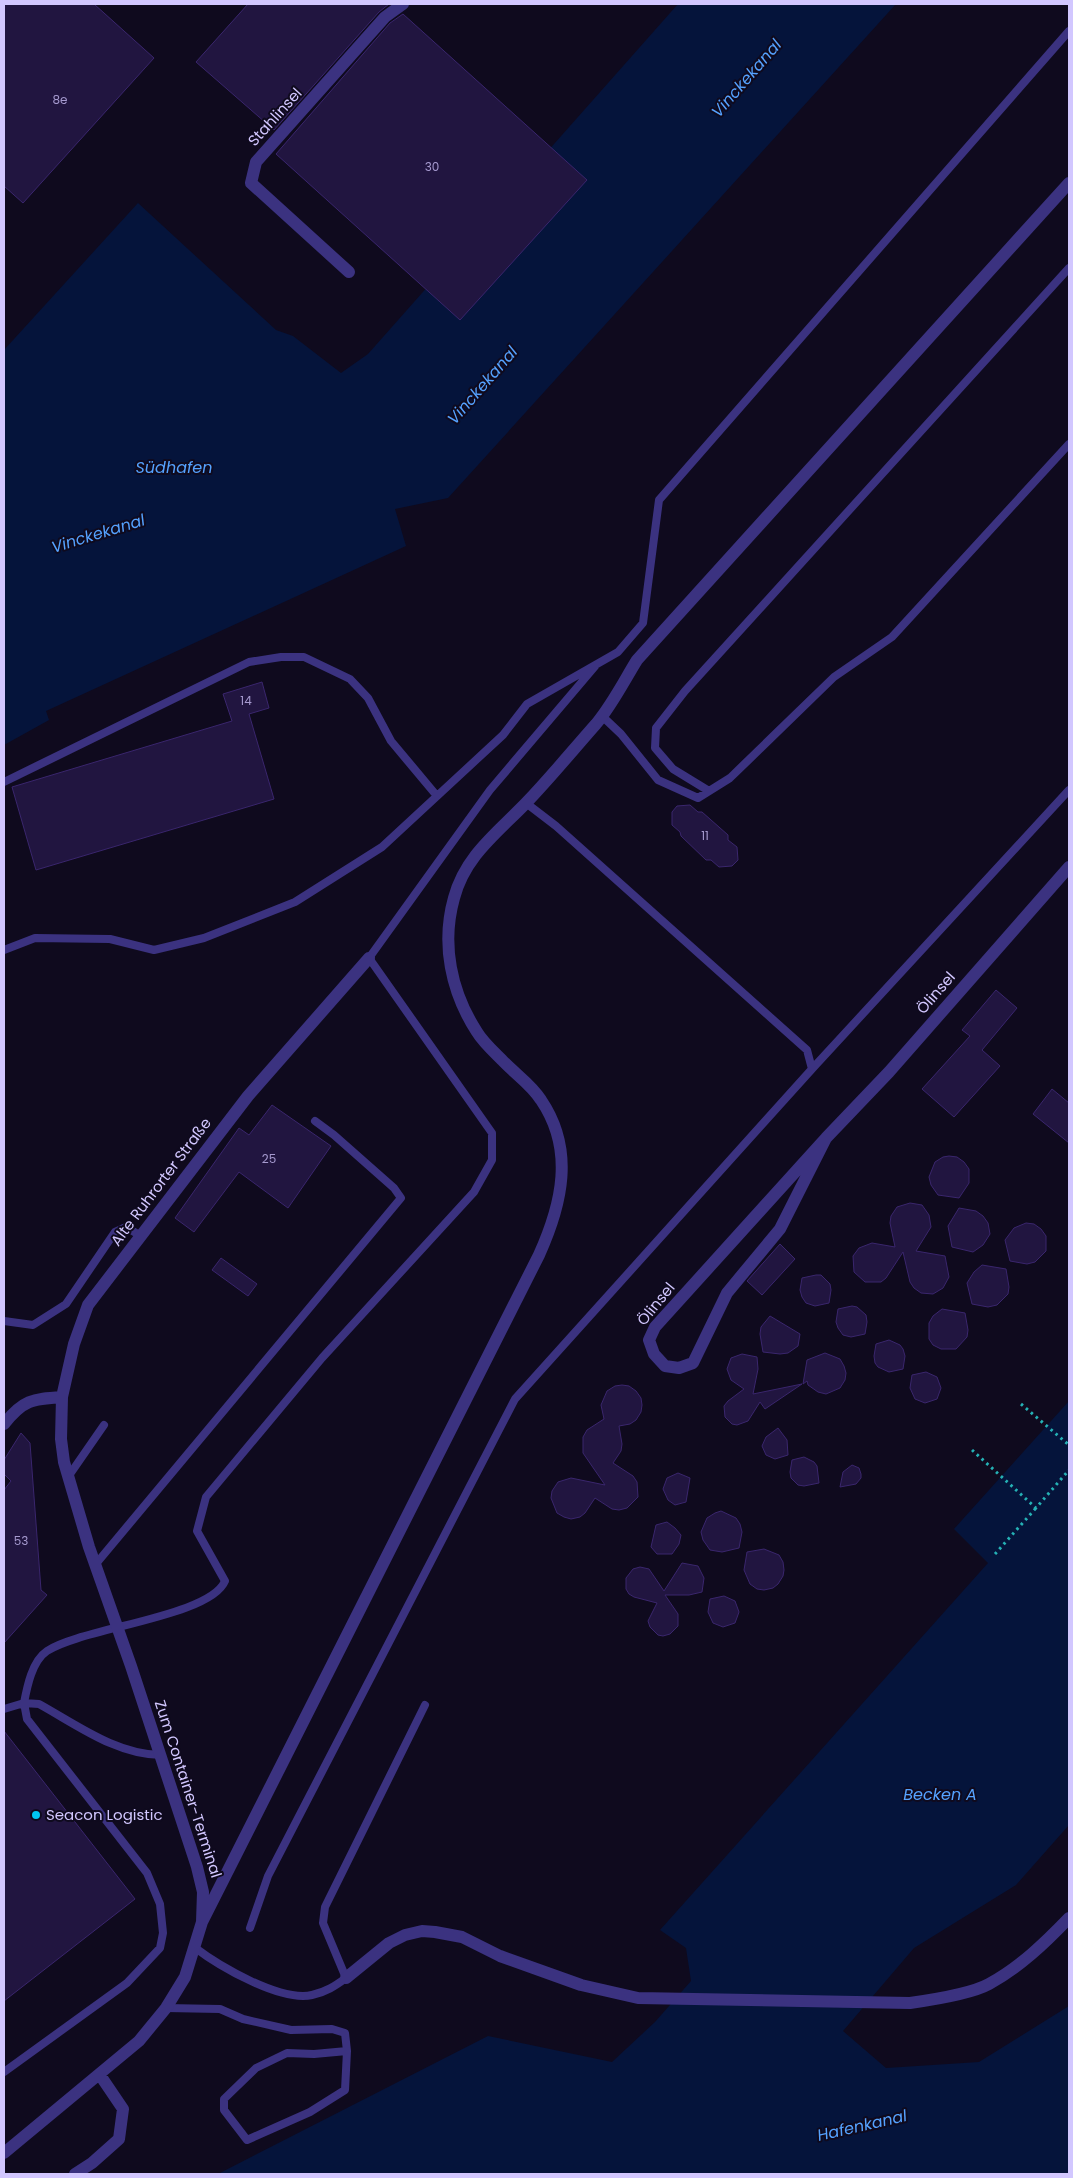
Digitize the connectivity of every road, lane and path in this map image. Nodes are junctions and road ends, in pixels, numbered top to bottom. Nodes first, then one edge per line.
1 (404, 4) edge
2 (1069, 31) edge
3 (1069, 183) edge
4 (1069, 268) edge
5 (349, 272) dead end
6 (1069, 444) edge
7 (597, 664) junction
8 (602, 716) junction
9 (4, 782) edge
10 (1069, 790) edge
11 (709, 791) junction
12 (437, 796) junction
13 (526, 803) junction
14 (1069, 867) edge
15 (4, 950) edge
16 (369, 958) junction
17 (812, 1069) junction
18 (315, 1121) dead end
19 (826, 1138) junction
20 (141, 1236) junction
21 (4, 1321) edge
22 (62, 1397) junction
23 (1021, 1404) dead end
24 (4, 1424) edge
25 (104, 1425) dead end
26 (1069, 1445) edge
27 (972, 1450) dead end
28 (1069, 1470) edge
29 (68, 1477) junction
30 (1036, 1508) junction
31 (995, 1554) dead end
32 (95, 1565) junction
33 (118, 1629) junction
34 (24, 1703) junction
35 (425, 1705) dead end
36 (4, 1709) edge
37 (161, 1755) junction
38 (1069, 1918) edge
39 (202, 1922) junction
40 (250, 1928) dead end
41 (194, 1947) junction
42 (346, 1978) junction
43 (166, 2008) junction
44 (347, 2051) junction
45 (4, 2072) edge
46 (100, 2075) junction
47 (4, 2153) edge
48 (75, 2174) edge

1 - 5 street, Stahlinsel
2 - 7 lane
3 - 8 street
4 - 11 lane
6 - 11 lane
7 - 12 lane
7 - 16 lane
8 - 11 lane
8 - 13 street
9 - 12 lane
10 - 17 lane
12 - 15 lane
13 - 17 lane
13 - 39 street
14 - 19 street, Ölinsel
16 - 20 street, Alte Ruhrorter Straße
16 - 33 lane
17 - 40 lane
18 - 32 lane
19 - 19 street, Ölinsel
20 - 21 lane
20 - 22 street, Alte Ruhrorter Straße
22 - 24 street
22 - 29 street, Zum Container-Terminal
23 - 26 path
25 - 29 lane
27 - 30 path
28 - 30 path
29 - 32 street, Zum Container-Terminal
30 - 31 path
32 - 33 street, Zum Container-Terminal
33 - 34 lane
33 - 37 street, Zum Container-Terminal
34 - 36 lane
34 - 37 lane
34 - 45 lane
35 - 42 lane
37 - 39 street, Zum Container-Terminal
38 - 42 street
39 - 41 street, Zum Container-Terminal
41 - 42 lane
41 - 43 street, Zum Container-Terminal
43 - 44 lane
43 - 46 street, Zum Container-Terminal
44 - 44 lane
46 - 47 street, Zum Container-Terminal
46 - 48 street

